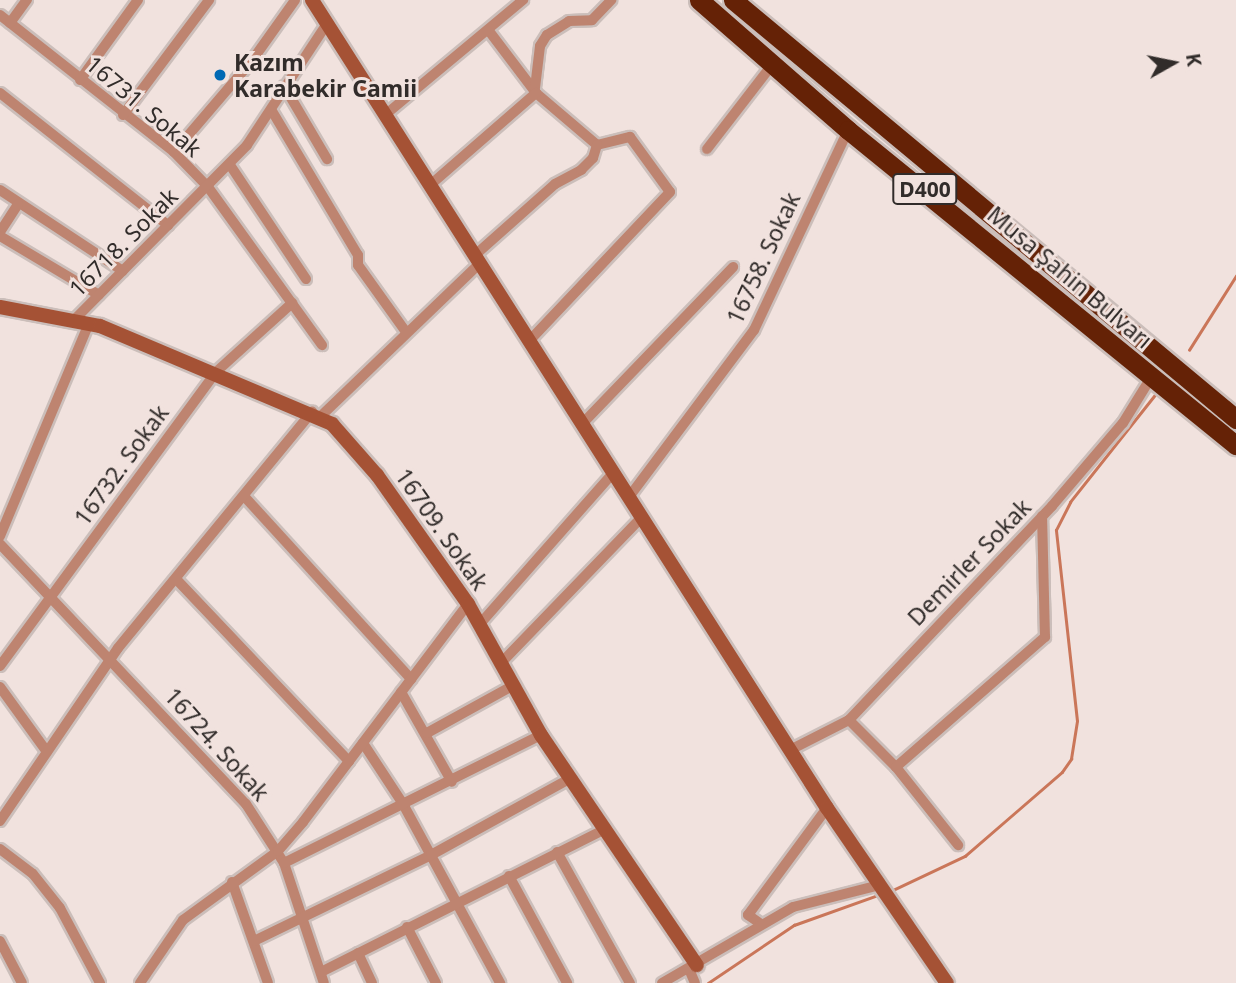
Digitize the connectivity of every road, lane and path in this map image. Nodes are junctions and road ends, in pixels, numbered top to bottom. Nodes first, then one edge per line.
1 (27, 0) edge
2 (138, 0) edge
3 (209, 0) edge
4 (295, 0) edge
5 (312, 0) edge
6 (523, 0) edge
7 (611, 0) edge
8 (699, 0) edge
9 (733, 0) edge
10 (0, 15) edge
11 (10, 23) junction
12 (326, 25) junction
13 (489, 31) junction
14 (772, 65) junction
15 (80, 80) junction
16 (284, 86) junction
17 (535, 90) junction
18 (0, 93) edge
19 (272, 111) junction
20 (123, 115) junction
21 (385, 115) junction
22 (848, 130) junction
23 (597, 145) junction
24 (707, 149) dead end
25 (174, 152) junction
26 (327, 159) dead end
27 (230, 165) junction
28 (429, 186) junction
29 (208, 187) junction
30 (0, 190) edge
31 (18, 204) junction
32 (168, 225) junction
33 (0, 234) edge
34 (476, 260) junction
35 (733, 267) dead end
36 (123, 271) junction
37 (306, 279) dead end
38 (99, 295) junction
39 (292, 303) junction
40 (0, 307) edge
41 (81, 322) junction
42 (407, 332) junction
43 (529, 341) junction
44 (322, 345) dead end
45 (216, 372) junction
46 (1152, 376) junction
47 (316, 414) junction
48 (1236, 419) edge
49 (582, 424) junction
50 (1236, 445) edge
51 (612, 473) junction
52 (244, 496) junction
53 (629, 498) junction
54 (1042, 516) junction
55 (642, 517) junction
56 (0, 536) edge
57 (0, 544) edge
58 (177, 580) junction
59 (51, 597) junction
60 (468, 604) junction
61 (480, 625) junction
62 (111, 659) junction
63 (500, 664) junction
64 (0, 666) edge
65 (411, 679) junction
66 (512, 686) junction
67 (0, 687) edge
68 (401, 692) junction
69 (849, 720) junction
70 (426, 733) junction
71 (541, 735) junction
72 (363, 743) junction
73 (792, 749) junction
74 (47, 752) junction
75 (349, 761) junction
76 (896, 767) junction
77 (571, 778) junction
78 (452, 782) junction
79 (403, 804) junction
80 (827, 808) junction
81 (0, 821) edge
82 (605, 829) junction
83 (958, 845) dead end
84 (0, 849) edge
85 (278, 851) junction
86 (556, 852) junction
87 (431, 855) junction
88 (284, 863) junction
89 (509, 876) junction
90 (232, 882) junction
91 (882, 887) junction
92 (457, 903) junction
93 (304, 919) junction
94 (761, 924) junction
95 (407, 927) junction
96 (0, 941) edge
97 (254, 941) junction
98 (358, 953) junction
99 (693, 967) junction
100 (323, 980) edge
101 (22, 983) edge
102 (100, 983) edge
103 (140, 983) edge
104 (268, 983) edge
105 (372, 983) edge
106 (436, 983) edge
107 (500, 983) edge
108 (567, 983) edge
109 (630, 983) edge
110 (662, 983) edge
111 (695, 983) edge
112 (947, 983) edge

1 - 11 street
2 - 15 street
3 - 20 street
4 - 25 street
5 - 12 main road
6 - 13 street
7 - 17 street
8 - 14 highway, Musa Şahin Bulvarı / D400
9 - 48 highway, Musa Şahin Bulvarı / D400
10 - 11 street, 16731. Sokak
11 - 15 street, 16731. Sokak
12 - 16 street, 16718. Sokak
12 - 21 main road
13 - 17 street
13 - 21 street
14 - 22 highway, Musa Şahin Bulvarı / D400
14 - 24 street
15 - 20 street, 16731. Sokak
16 - 19 street, 16718. Sokak
16 - 26 street
17 - 23 street
17 - 28 street
18 - 32 street
19 - 27 street, 16718. Sokak
19 - 42 street
20 - 25 street, 16731. Sokak
21 - 28 main road
22 - 46 highway, Musa Şahin Bulvarı / D400
22 - 53 street, 16758. Sokak
23 - 34 street
23 - 43 street
25 - 29 street, 16731. Sokak
27 - 29 street, 16718. Sokak
27 - 37 street
28 - 34 main road
29 - 32 street, 16718. Sokak
29 - 39 street, 16731. Sokak
30 - 31 street
31 - 33 street
31 - 36 street
32 - 36 street, 16718. Sokak
33 - 38 street
34 - 42 street
34 - 43 main road
35 - 49 street
36 - 38 street, 16718. Sokak
38 - 41 street, 16718. Sokak
39 - 44 street, 16731. Sokak
39 - 45 street, 16732. Sokak
40 - 41 main road, 16709. Sokak
41 - 45 main road, 16709. Sokak
41 - 56 street
42 - 47 street
43 - 49 main road
45 - 47 main road, 16709. Sokak
45 - 59 street, 16732. Sokak
46 - 50 highway, D400
46 - 54 street, Demirler Sokak
47 - 52 street
47 - 60 main road, 16709. Sokak
49 - 51 main road
51 - 53 main road
51 - 61 street
52 - 58 street
52 - 65 street
53 - 55 main road
54 - 69 street, Demirler Sokak
54 - 76 street
55 - 63 street
55 - 73 main road
57 - 59 street, 16724. Sokak
58 - 62 street
58 - 75 street
59 - 62 street, 16724. Sokak
59 - 64 street, 16732. Sokak
60 - 61 main road, 16709. Sokak
60 - 65 street
61 - 63 main road, 16709. Sokak
62 - 74 street
62 - 85 street, 16724. Sokak
63 - 66 main road, 16709. Sokak
65 - 68 street
66 - 70 street
66 - 71 main road, 16709. Sokak
67 - 74 street
68 - 70 street
68 - 72 street
69 - 73 street, Demirler Sokak
69 - 76 street
70 - 78 street
71 - 77 main road, 16709. Sokak
71 - 78 street
72 - 75 street
72 - 79 street
73 - 80 main road
74 - 81 street
75 - 85 street
76 - 83 street
77 - 82 main road, 16709. Sokak
77 - 87 street
78 - 79 street
79 - 87 street
79 - 88 street
80 - 91 main road
80 - 94 street
82 - 86 street
82 - 99 main road, 16709. Sokak
84 - 102 street
85 - 88 street, 16724. Sokak
85 - 90 street
86 - 89 street
86 - 109 street
87 - 92 street
87 - 93 street
88 - 93 street, 16724. Sokak
89 - 92 street
89 - 108 street
90 - 97 street
90 - 103 street
91 - 94 street
91 - 112 main road
92 - 95 street
92 - 107 street
93 - 97 street
93 - 100 street, 16724. Sokak
94 - 99 street
95 - 98 street
95 - 106 street
96 - 101 street
97 - 104 street
98 - 100 street
98 - 105 street
99 - 110 street
99 - 111 street

